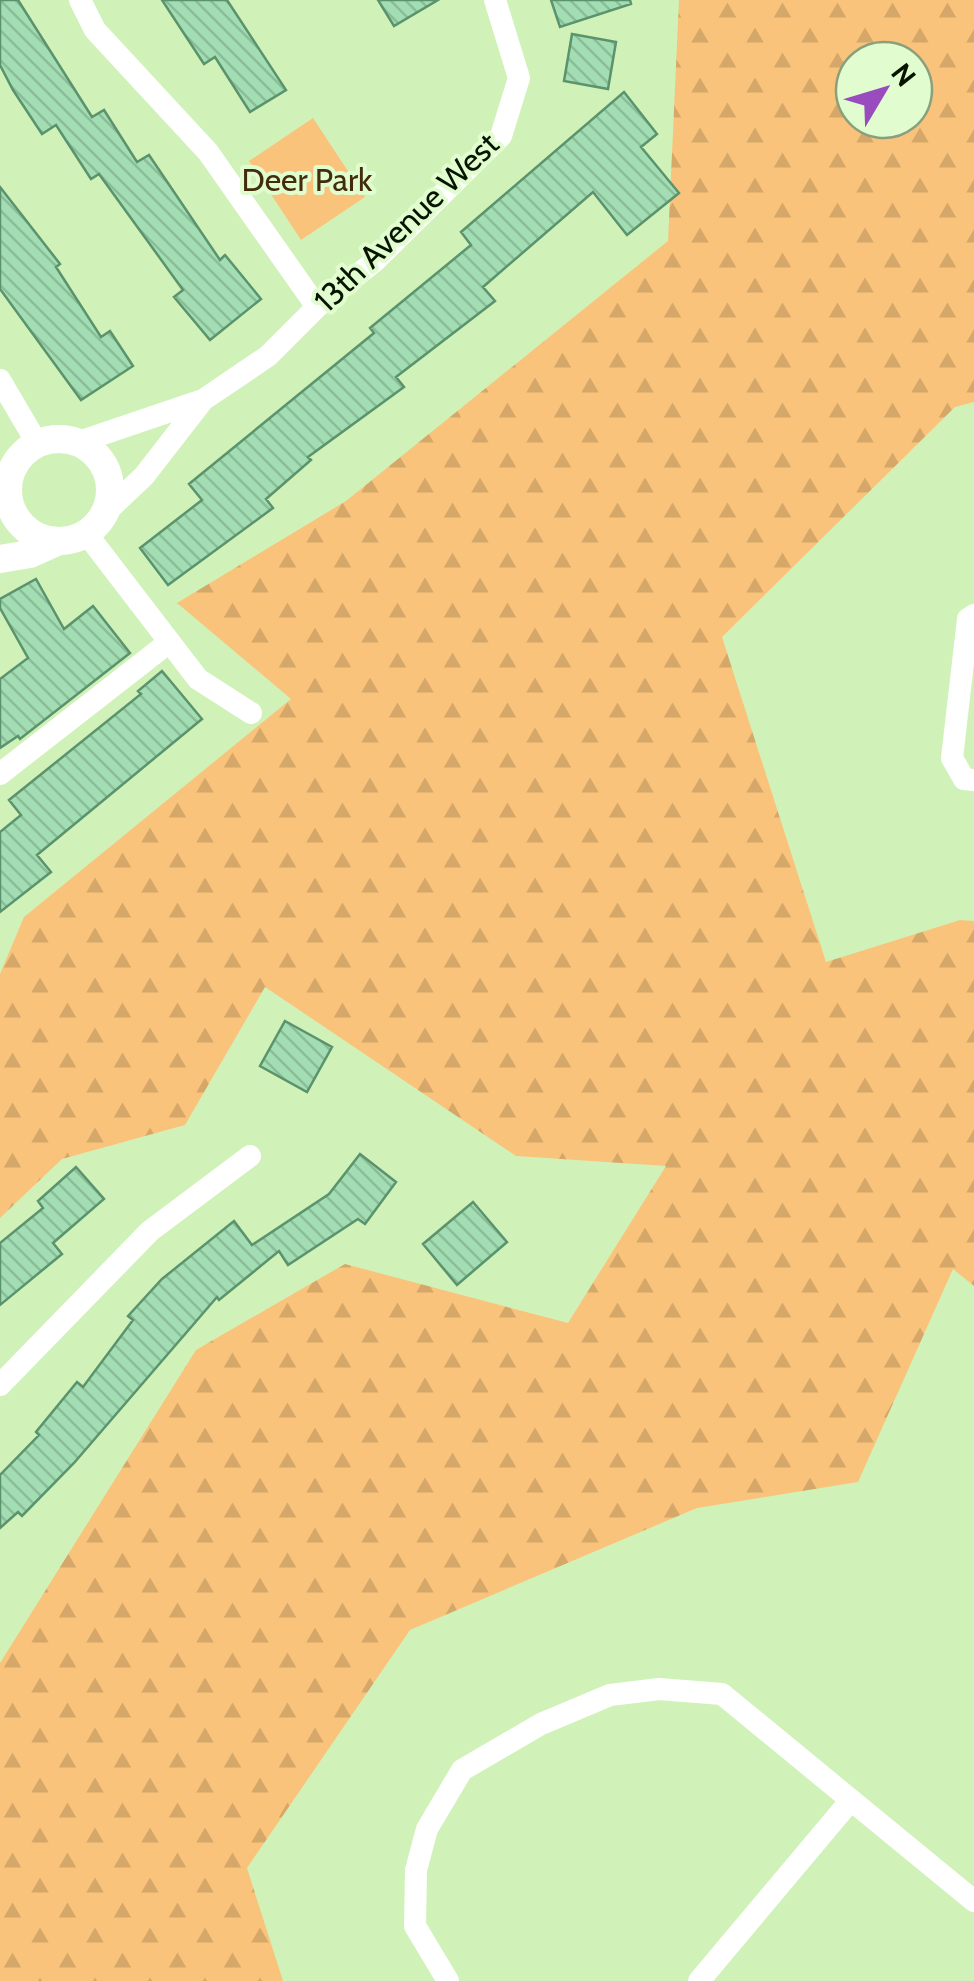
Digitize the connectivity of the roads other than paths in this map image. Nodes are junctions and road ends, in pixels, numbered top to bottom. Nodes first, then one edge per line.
1 (80, 0) edge
2 (496, 0) edge
3 (317, 307) junction
4 (0, 380) edge
5 (203, 400) junction
6 (78, 442) junction
7 (37, 444) junction
8 (5, 478) edge
9 (96, 523) junction
10 (59, 541) junction
11 (0, 559) edge
12 (974, 615) edge
13 (168, 643) junction
14 (250, 713) dead end
15 (0, 774) edge
16 (974, 780) edge
17 (250, 1156) dead end
18 (0, 1385) edge
19 (851, 1800) junction
20 (974, 1901) edge
21 (448, 1981) edge
22 (700, 1981) edge

1 - 3 street
2 - 3 street, 13th Avenue West
3 - 5 street, 13th Avenue West
4 - 7 street
5 - 6 street, 13th Avenue West
5 - 9 street, 13th Avenue West
6 - 7 street
6 - 9 street
7 - 8 street
8 - 10 street
9 - 10 street
9 - 13 street
10 - 11 street
12 - 16 street
13 - 14 street
13 - 15 street
17 - 18 street
19 - 20 street
19 - 21 street
19 - 22 street

